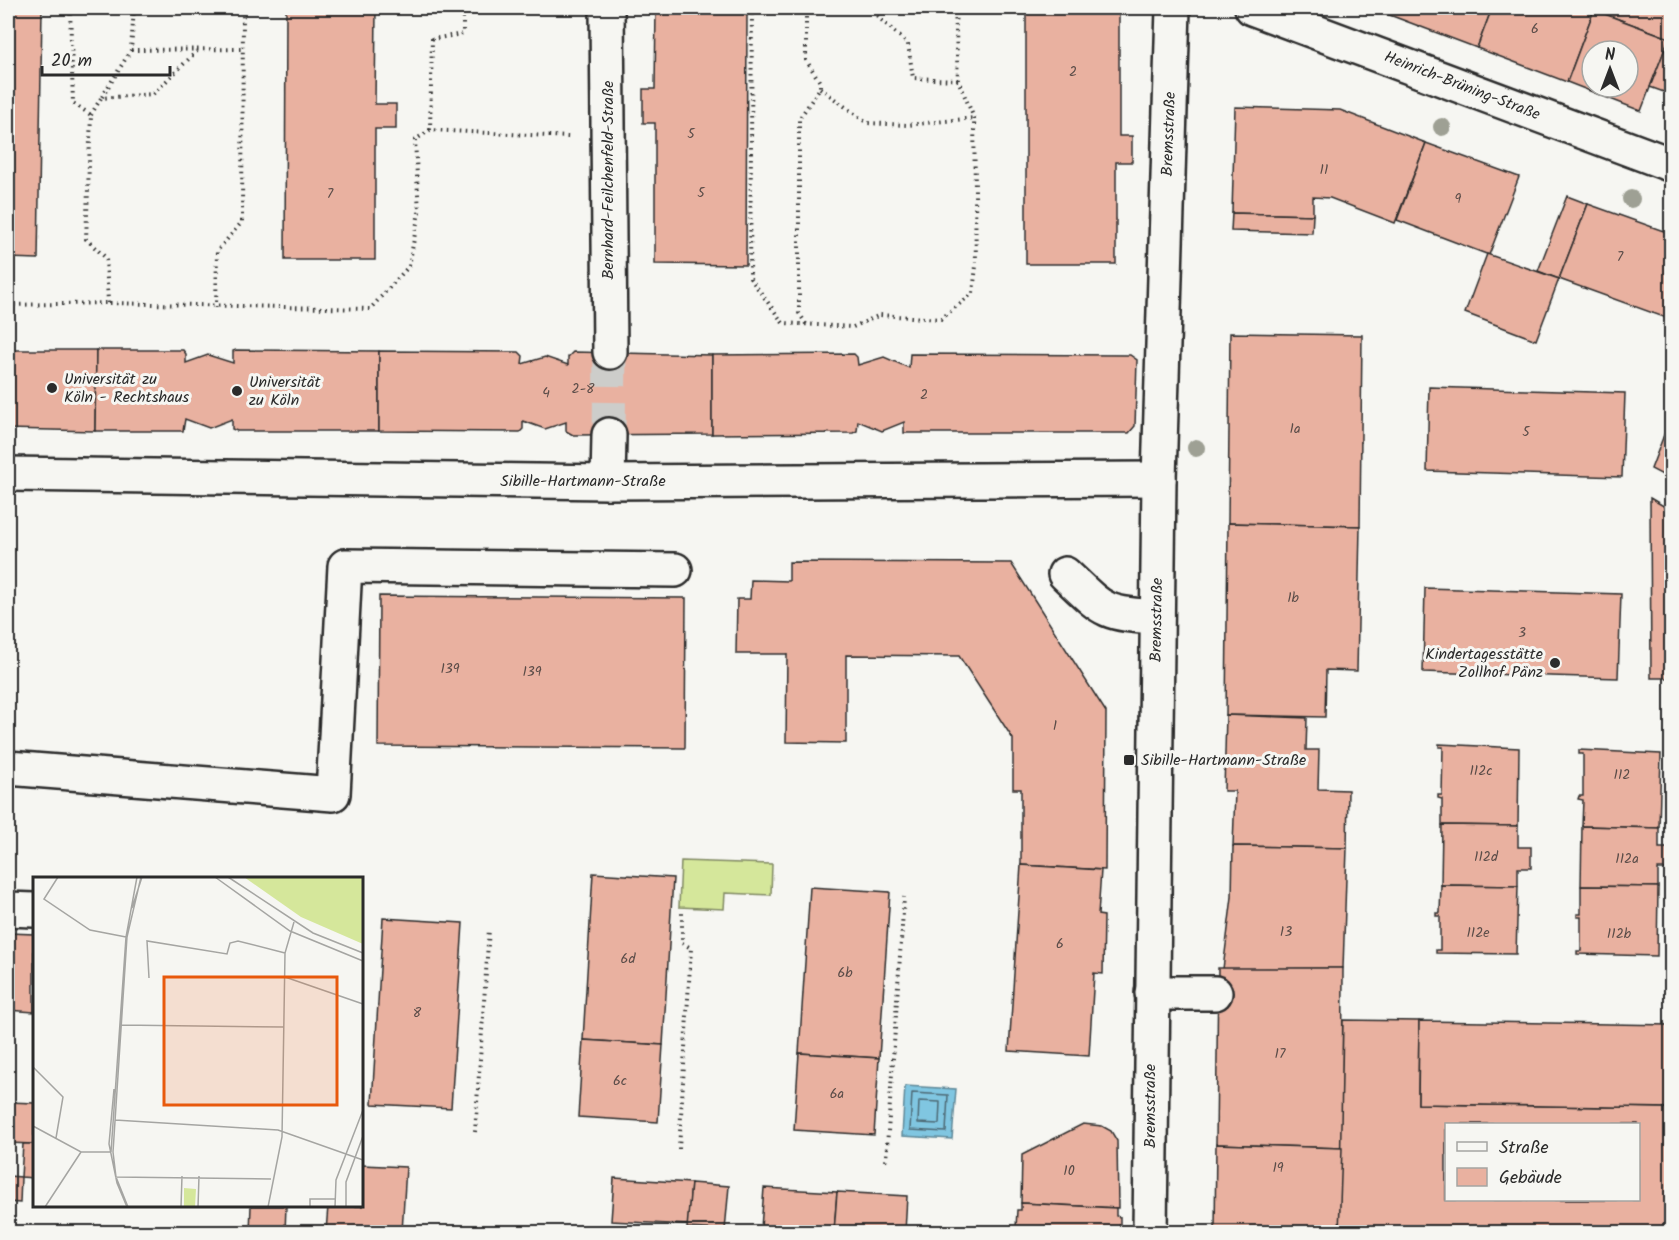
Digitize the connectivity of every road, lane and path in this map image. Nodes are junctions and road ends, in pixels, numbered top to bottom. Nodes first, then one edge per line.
1 (70, 8) edge
2 (134, 8) edge
3 (243, 8) edge
4 (464, 8) edge
5 (607, 8) edge
6 (752, 8) edge
7 (806, 8) edge
8 (868, 8) edge
9 (955, 8) edge
10 (1173, 8) edge
11 (1252, 8) edge
12 (243, 49) junction
13 (131, 50) junction
14 (197, 51) junction
15 (958, 80) junction
16 (820, 88) junction
17 (101, 98) junction
18 (91, 115) junction
19 (974, 118) junction
20 (430, 130) junction
21 (608, 139) junction
22 (1671, 165) edge
23 (108, 303) junction
24 (8, 305) edge
25 (216, 308) junction
26 (807, 325) junction
27 (610, 352) tunnel mouth
28 (609, 435) tunnel mouth
29 (8, 474) edge
30 (1159, 479) junction
31 (608, 482) junction
32 (675, 570) dead end
33 (1065, 574) dead end
34 (1157, 617) junction
35 (8, 768) edge
36 (904, 897) dead end
37 (8, 909) edge
38 (33, 910) edge
39 (682, 911) dead end
40 (489, 929) dead end
41 (1152, 993) junction
42 (1215, 993) dead end
43 (475, 1132) dead end
44 (679, 1149) dead end
45 (886, 1161) dead end
46 (1150, 1233) edge

1 - 18 path
2 - 13 path
3 - 12 path
4 - 20 path
5 - 21 street, Bernhard-Feilchenfeld-Straße
6 - 26 path
7 - 16 path
8 - 15 path
9 - 15 path
10 - 30 street, Bremsstraße
11 - 22 street, Heinrich-Brüning-Straße
12 - 14 path
12 - 25 path
13 - 14 path
13 - 17 path
14 - 17 path
15 - 19 path
16 - 19 path
16 - 26 path
17 - 18 path
18 - 23 path
19 - 26 path
20 - 21 path
20 - 25 path
21 - 27 street, Bernhard-Feilchenfeld-Straße
23 - 24 path
23 - 25 path
28 - 31 street
29 - 31 street, Sibille-Hartmann-Straße
30 - 31 street, Sibille-Hartmann-Straße
30 - 34 street, Bremsstraße
32 - 35 street
33 - 34 street
34 - 41 street, Bremsstraße
36 - 45 path
37 - 38 street
39 - 44 path
40 - 43 path
41 - 42 street
41 - 46 street, Bremsstraße

